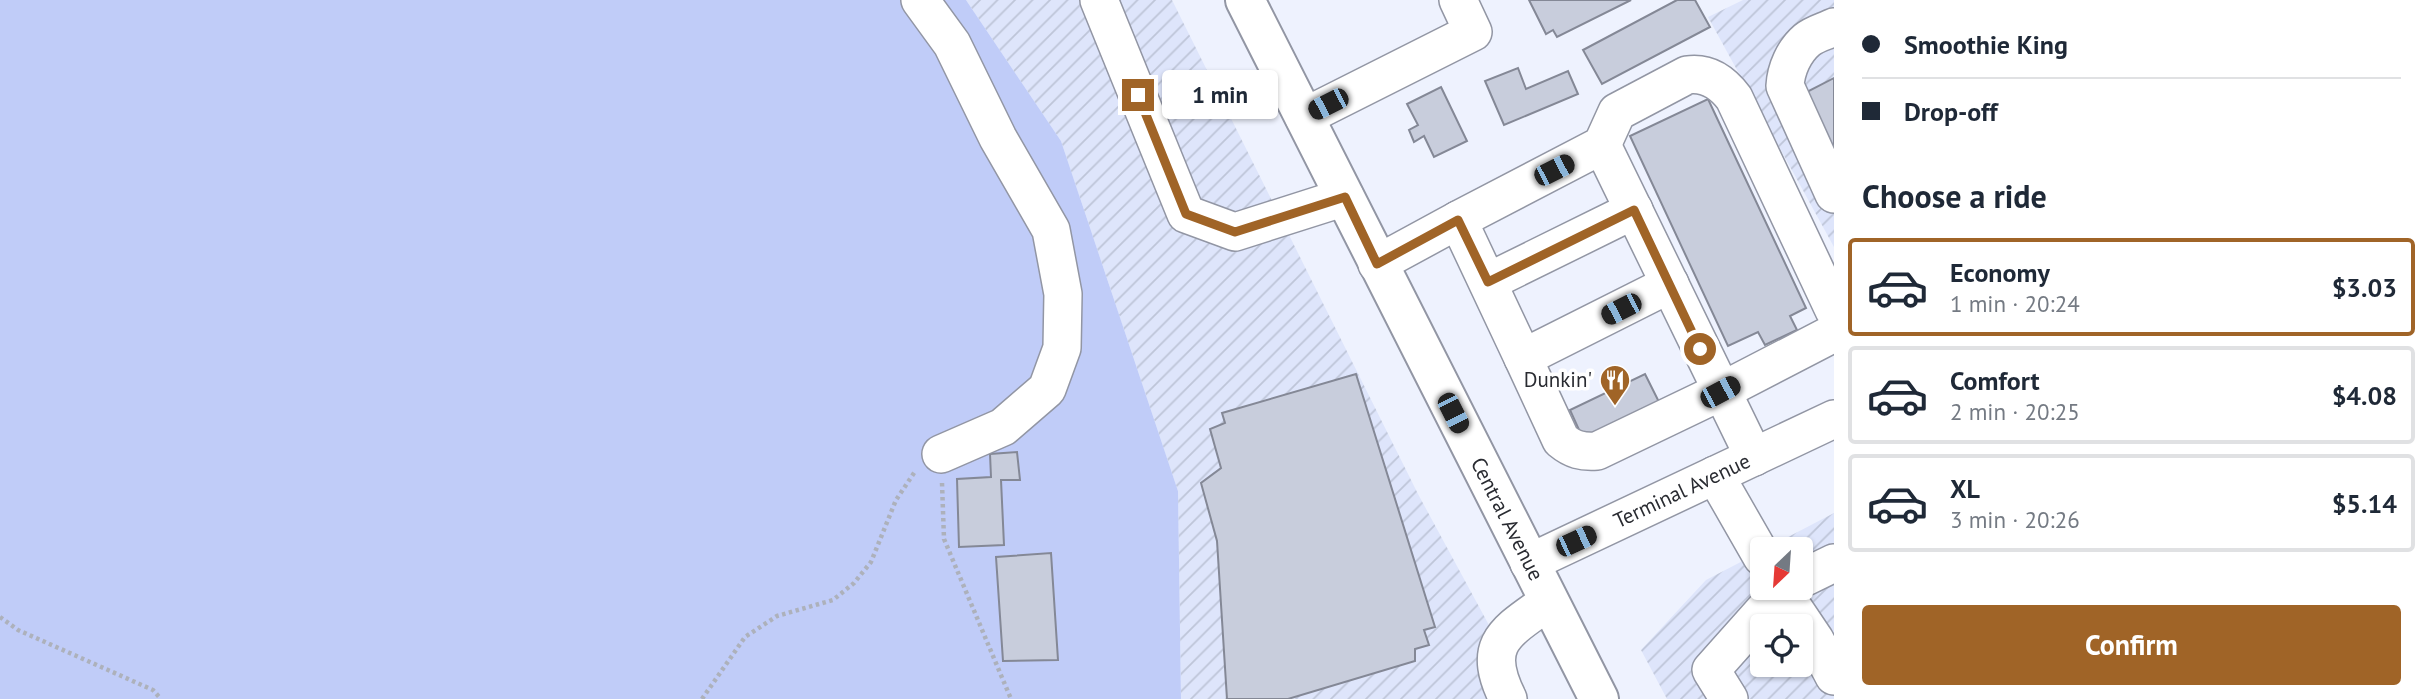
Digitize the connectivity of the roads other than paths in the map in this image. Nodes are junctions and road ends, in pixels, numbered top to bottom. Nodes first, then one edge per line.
1 (920, 0) edge
2 (1099, 0) edge
3 (1458, 0) edge
4 (1248, 1) edge
5 (1834, 27) edge
6 (1304, 117) junction
7 (1602, 145) junction
8 (1834, 194) edge
9 (1345, 197) junction
10 (1634, 210) junction
11 (1458, 220) junction
12 (1377, 264) junction
13 (1488, 282) junction
14 (1670, 284) junction
15 (1834, 310) edge
16 (1834, 333) edge
17 (1523, 358) junction
18 (1720, 392) junction
19 (1834, 419) edge
20 (940, 454) road end
21 (1754, 457) junction
22 (1716, 475) junction
23 (1751, 537) edge
24 (1834, 562) edge
25 (1529, 563) junction
26 (1813, 572) edge
27 (1774, 600) edge
28 (1794, 600) edge
29 (1549, 601) junction
30 (1834, 676) edge
31 (1507, 699) edge
32 (1599, 699) edge
33 (1730, 699) edge

1 - 20 street
2 - 9 street
3 - 6 street
4 - 6 main road, Central Avenue
5 - 8 street
6 - 9 main road, Central Avenue
7 - 10 street
7 - 11 street
7 - 15 street
9 - 12 main road, Central Avenue
10 - 13 street
10 - 14 street
11 - 12 street
11 - 13 street
12 - 25 main road, Central Avenue
13 - 17 street
14 - 17 street
14 - 18 street
16 - 18 street
17 - 18 street
18 - 21 street
19 - 21 street, Terminal Avenue
21 - 22 street, Terminal Avenue
22 - 23 street
22 - 25 street, Terminal Avenue
24 - 26 street
25 - 29 main road, Central Avenue
27 - 33 street
28 - 30 street
29 - 31 street
29 - 32 main road, Central Avenue

